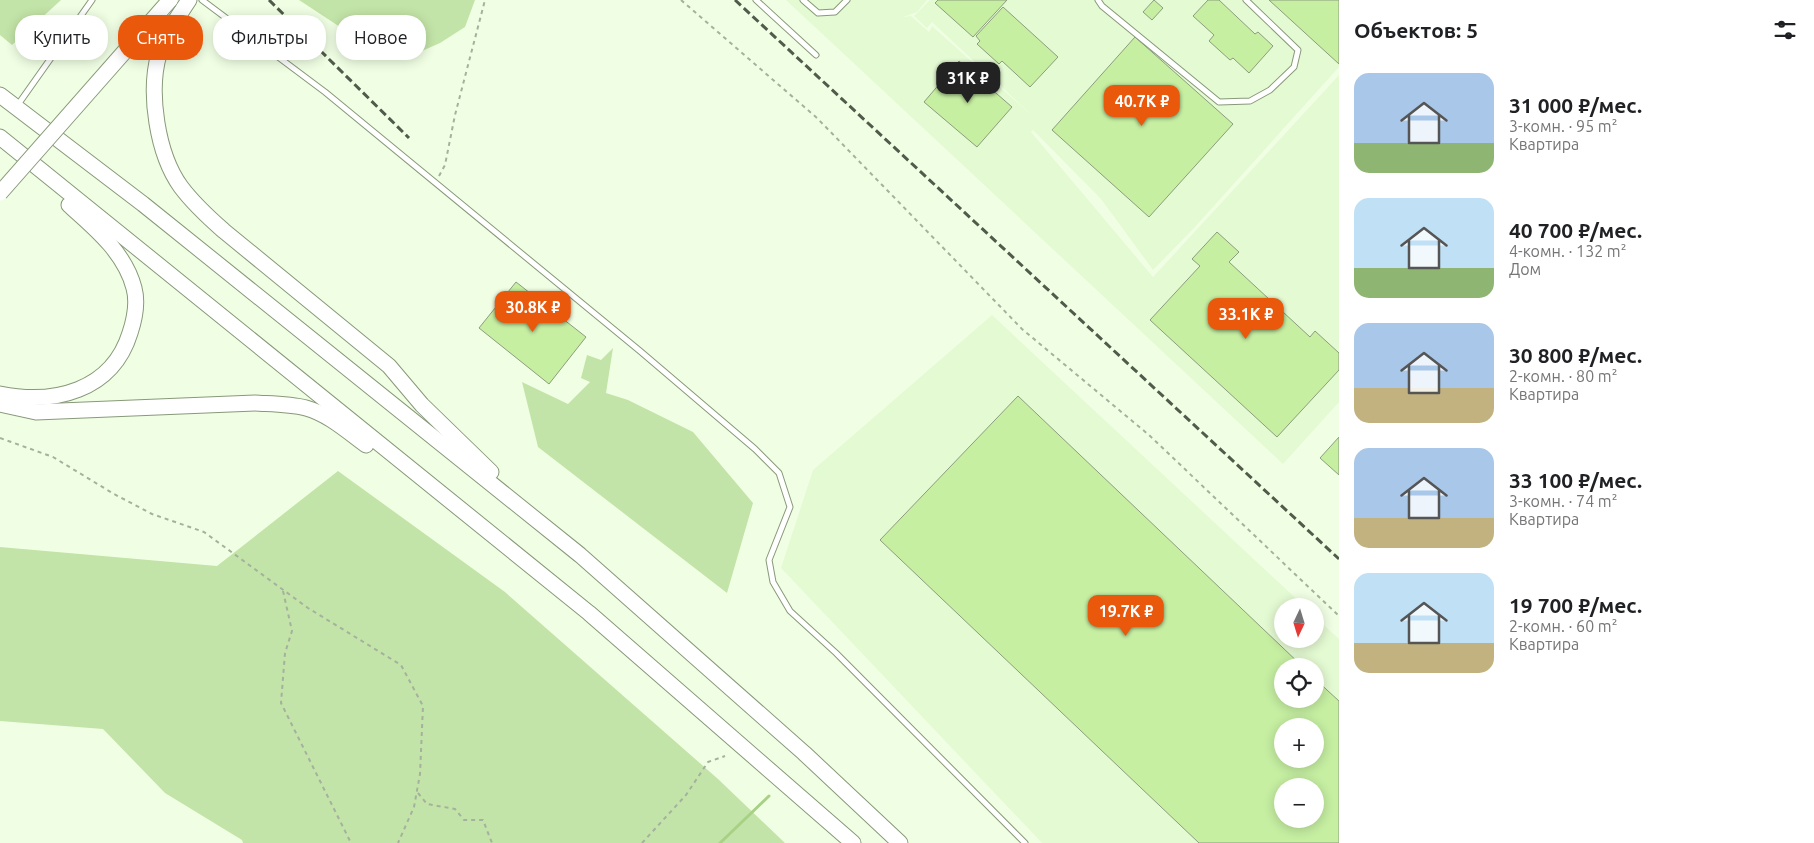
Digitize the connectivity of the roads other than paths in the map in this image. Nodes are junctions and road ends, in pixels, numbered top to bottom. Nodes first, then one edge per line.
1 (92, 0) edge
2 (170, 0) edge
3 (189, 0) edge
4 (202, 0) edge
5 (756, 0) edge
6 (803, 0) edge
7 (847, 0) edge
8 (1098, 0) edge
9 (1246, 0) edge
10 (816, 55) dead end
11 (0, 95) edge
12 (16, 108) junction
13 (0, 137) edge
14 (0, 142) edge
15 (0, 193) edge
16 (0, 394) edge
17 (0, 404) edge
18 (438, 492) junction
19 (580, 555) junction
20 (853, 843) edge
21 (900, 843) edge
22 (1025, 843) edge

1 - 12 lane
2 - 15 main road, bridge
3 - 19 main road
4 - 22 lane
5 - 10 lane
6 - 7 lane
8 - 9 lane
11 - 12 main road
12 - 19 main road
13 - 18 main road
14 - 16 main road
17 - 18 main road
18 - 20 main road
19 - 21 main road

